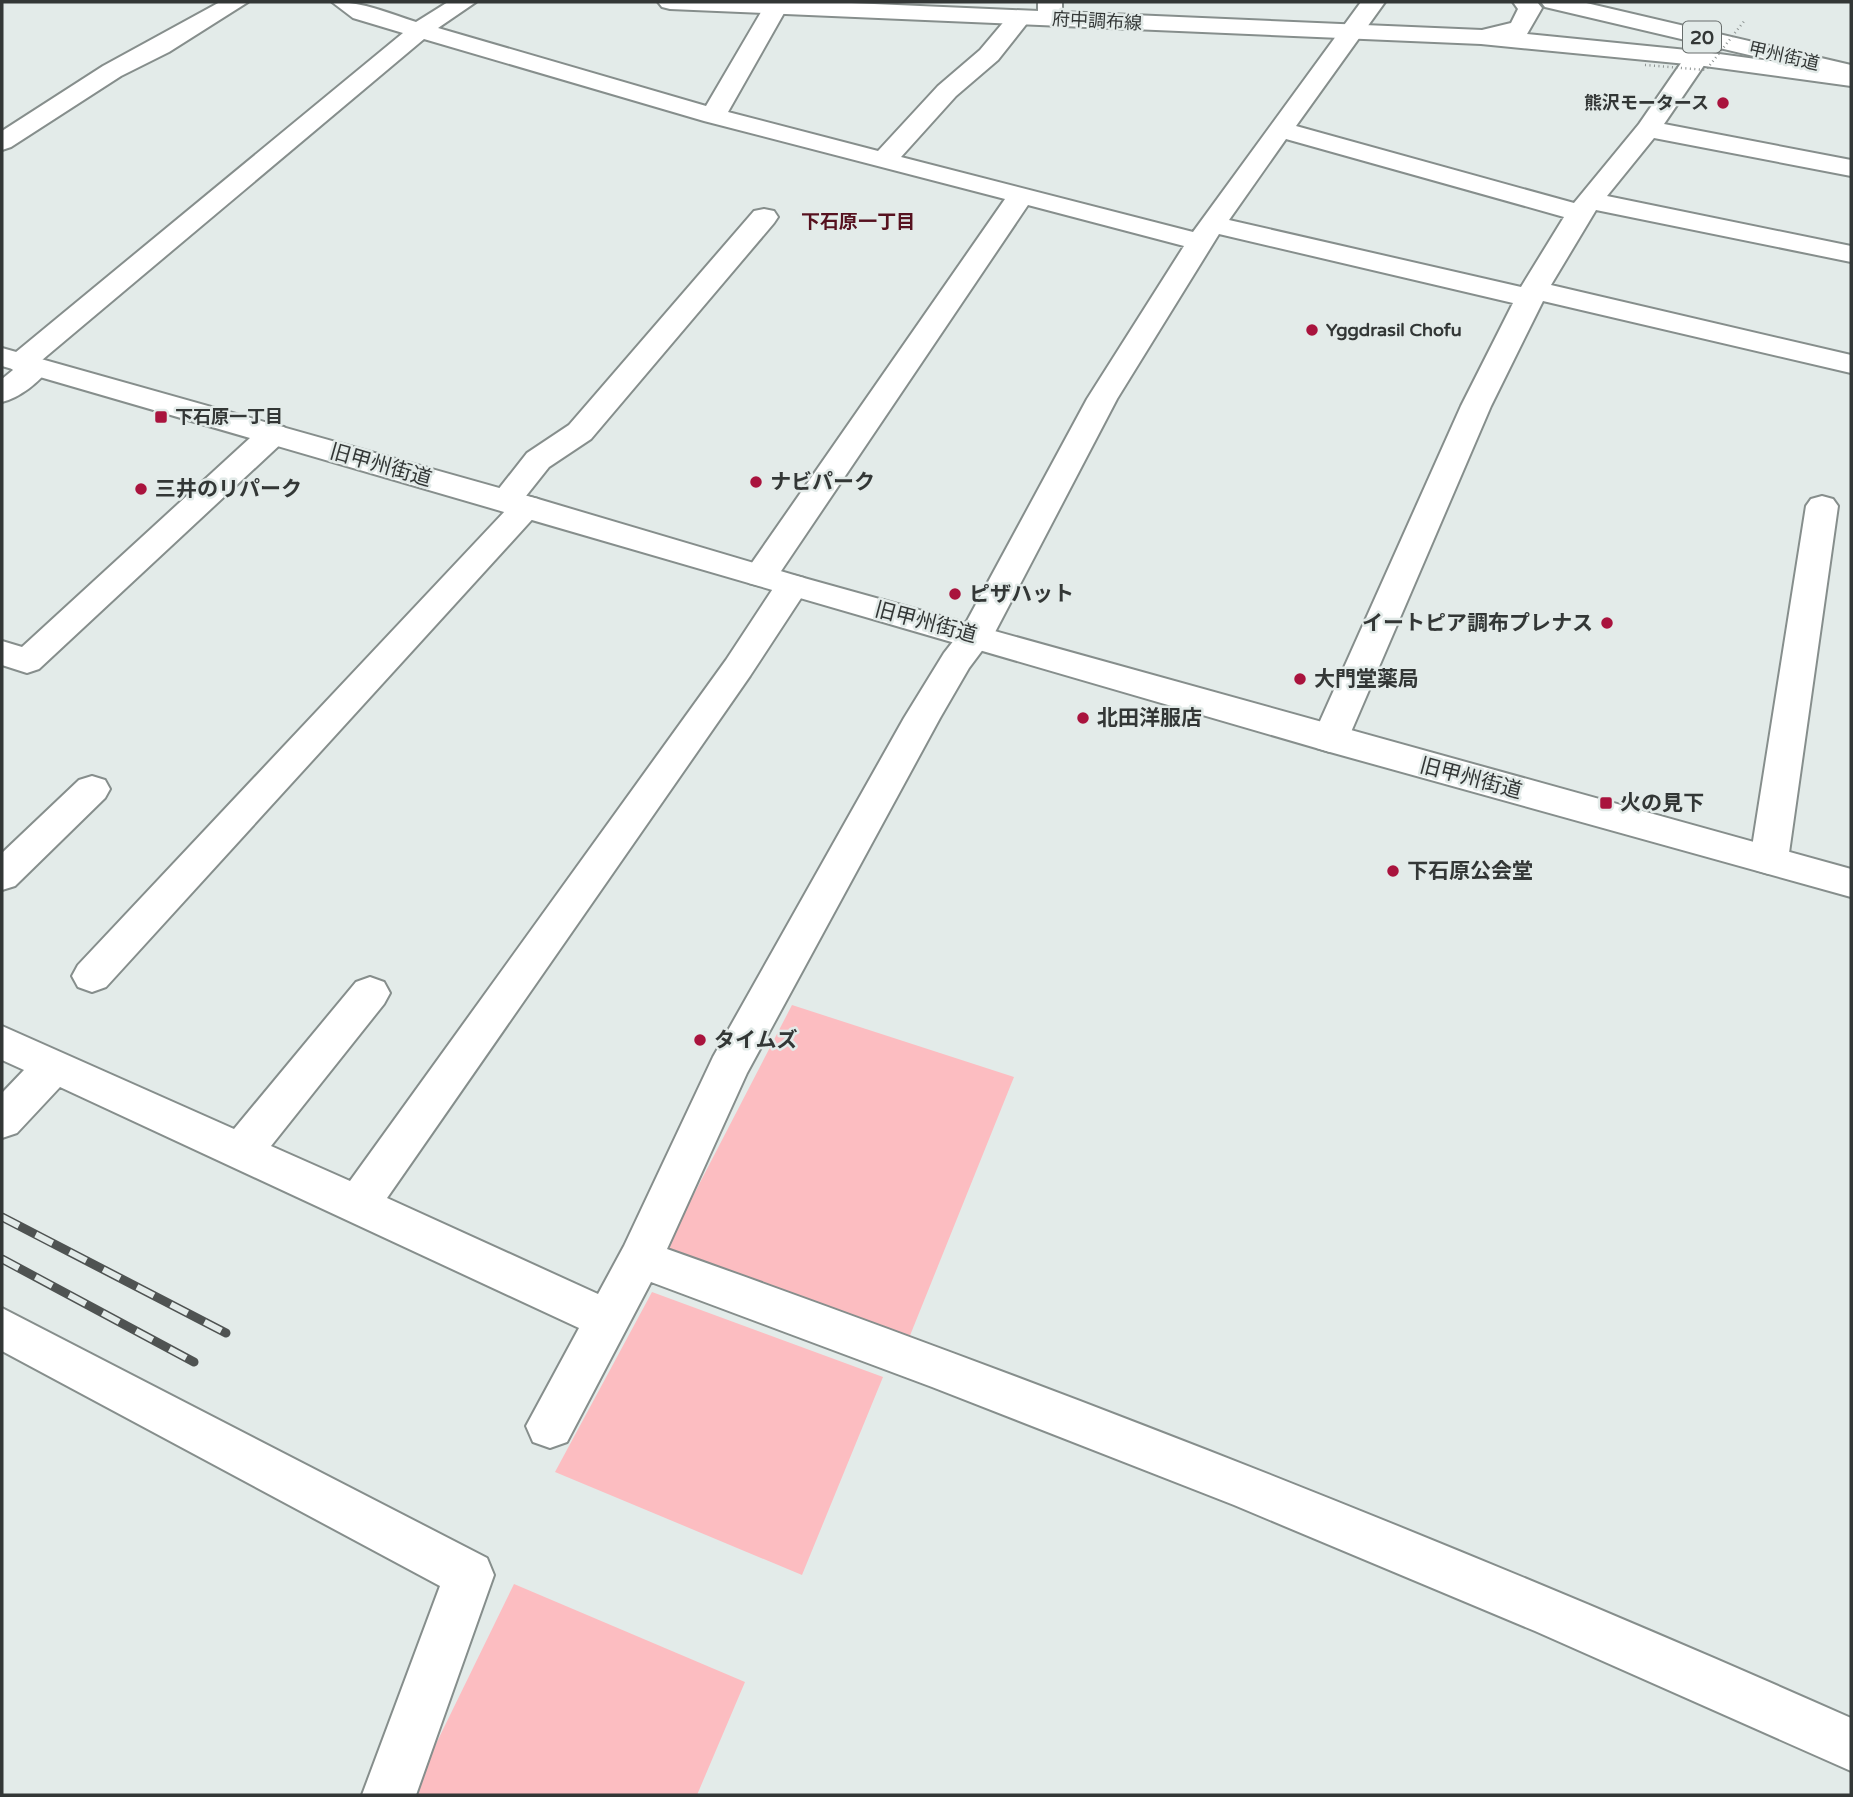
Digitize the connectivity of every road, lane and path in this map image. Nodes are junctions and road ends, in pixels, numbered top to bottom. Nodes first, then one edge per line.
1 (236, 2) edge
2 (344, 2) edge
3 (464, 2) edge
4 (670, 2) edge
5 (1373, 2) edge
6 (1525, 2) edge
7 (1553, 2) edge
8 (1626, 2) edge
9 (721, 3) edge
10 (776, 6) junction
11 (1050, 10) edge
12 (1020, 18) junction
13 (1745, 19) dead end
14 (421, 30) junction
15 (1350, 32) junction
16 (1482, 37) junction
17 (1851, 50) edge
18 (1697, 58) junction
19 (1645, 65) dead end
20 (1851, 72) edge
21 (1851, 79) edge
22 (713, 116) junction
23 (1648, 129) junction
24 (1281, 130) junction
25 (2, 142) edge
26 (884, 160) junction
27 (1851, 168) edge
28 (1022, 194) junction
29 (1585, 207) junction
30 (764, 217) dead end
31 (1206, 233) junction
32 (1851, 254) edge
33 (1532, 294) junction
34 (19, 363) edge
35 (1851, 364) edge
36 (2, 393) edge
37 (273, 434) junction
38 (516, 503) junction
39 (1822, 506) dead end
40 (776, 580) junction
41 (976, 636) junction
42 (2, 652) edge
43 (1330, 739) junction
44 (92, 789) dead end
45 (1769, 860) junction
46 (2, 876) edge
47 (1851, 883) edge
48 (92, 976) dead end
49 (370, 993) dead end
50 (2, 1042) edge
51 (54, 1066) junction
52 (2, 1121) edge
53 (241, 1152) junction
54 (358, 1205) junction
55 (640, 1259) junction
56 (608, 1320) junction
57 (2, 1328) edge
58 (550, 1426) dead end
59 (1851, 1745) edge
60 (389, 1795) edge

1 - 25 main road
2 - 14 main road
3 - 14 main road
4 - 9 main road, 府中調布線
5 - 15 main road
6 - 16 main road
7 - 20 main road, 甲州街道 / 20
8 - 17 main road, 甲州街道 / 20
9 - 10 main road, 府中調布線
10 - 12 main road, 府中調布線
10 - 22 main road
11 - 12 main road, 府中調布線
11 - 15 main road, 府中調布線
12 - 26 main road
13 - 19 path, bridge
14 - 22 main road
14 - 34 main road
15 - 16 main road, 府中調布線
15 - 24 main road
16 - 18 main road
18 - 21 main road
18 - 23 main road
22 - 26 main road
23 - 27 main road
23 - 29 main road
24 - 29 main road
24 - 31 main road
26 - 28 main road
28 - 31 main road
28 - 40 main road
29 - 32 main road
29 - 33 main road
30 - 38 main road
31 - 33 main road
31 - 41 main road
33 - 35 main road
33 - 43 main road
34 - 36 main road
34 - 37 main road, 旧甲州街道
37 - 38 main road, 旧甲州街道
37 - 42 main road
38 - 40 main road, 旧甲州街道
38 - 48 main road
39 - 45 main road
40 - 41 main road, 旧甲州街道
40 - 54 main road
41 - 43 main road, 旧甲州街道
41 - 55 main road
43 - 45 main road, 旧甲州街道
44 - 46 main road
45 - 47 main road, 旧甲州街道
49 - 53 main road
50 - 51 main road
51 - 52 main road
51 - 53 main road
53 - 54 main road
54 - 56 main road
55 - 56 main road
55 - 59 main road
56 - 58 main road
57 - 60 main road

